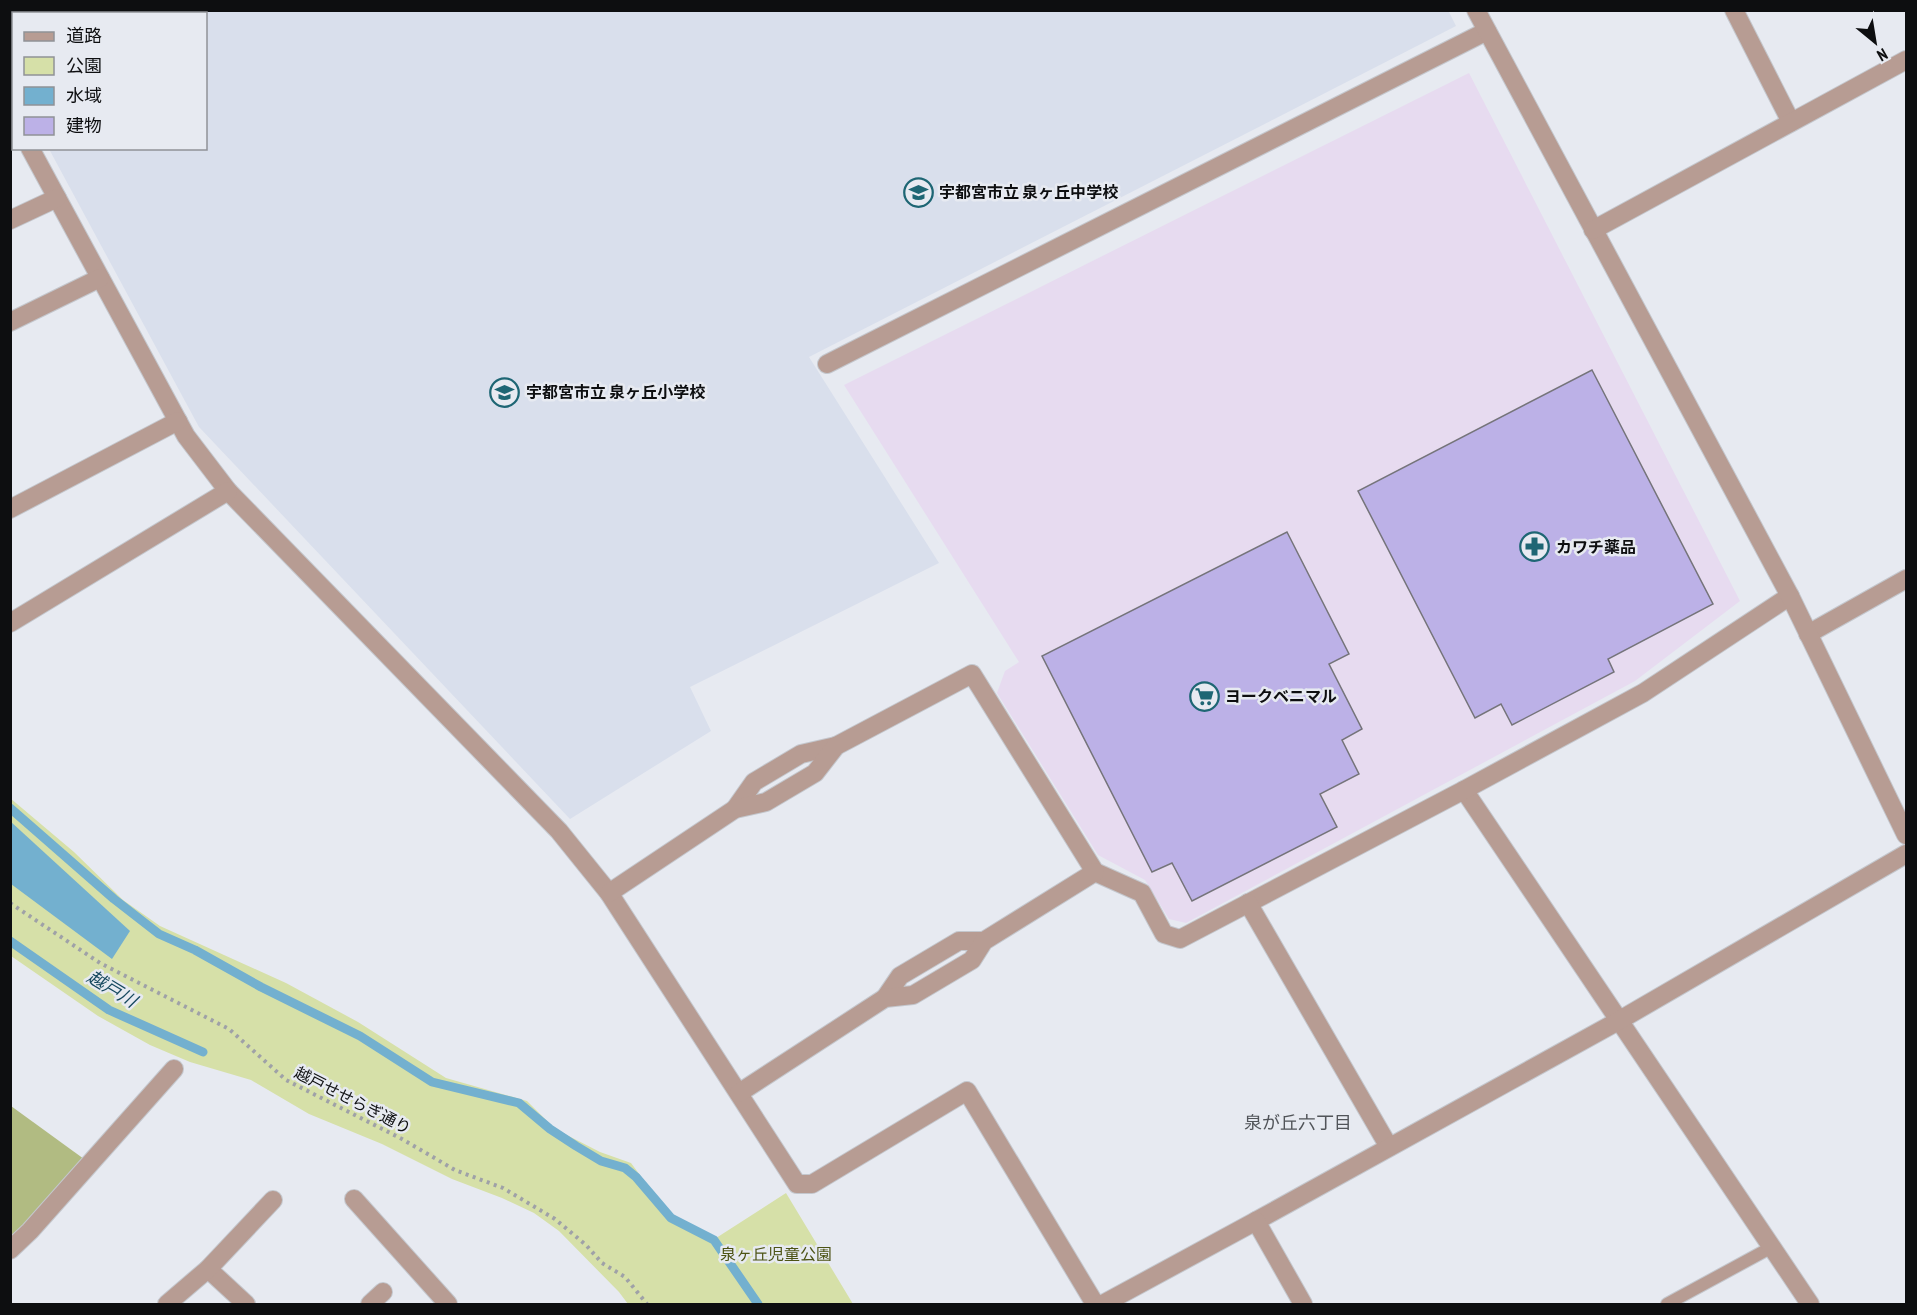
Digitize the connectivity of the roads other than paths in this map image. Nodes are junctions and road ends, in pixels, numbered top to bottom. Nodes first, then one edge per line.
1 (1476, 10) edge
2 (1734, 10) edge
3 (1487, 31) junction
4 (1906, 60) edge
5 (1791, 122) junction
6 (31, 150) edge
7 (57, 198) junction
8 (10, 220) edge
9 (1593, 230) junction
10 (100, 278) junction
11 (10, 322) edge
12 (827, 364) dead end
13 (178, 421) junction
14 (228, 490) junction
15 (10, 509) edge
16 (1906, 579) edge
17 (1790, 596) junction
18 (10, 623) edge
19 (1808, 634) junction
20 (1464, 790) junction
21 (1906, 835) edge
22 (1906, 854) edge
23 (1095, 872) junction
24 (609, 893) junction
25 (1248, 903) junction
26 (1620, 1020) junction
27 (174, 1069) dead end
28 (738, 1093) junction
29 (1389, 1147) junction
30 (354, 1199) dead end
31 (273, 1200) dead end
32 (1256, 1221) junction
33 (1772, 1247) junction
34 (10, 1250) edge
35 (208, 1269) junction
36 (167, 1305) edge
37 (246, 1305) edge
38 (448, 1305) edge
39 (1095, 1305) edge
40 (1103, 1305) edge
41 (1303, 1305) edge
42 (1667, 1305) edge
43 (1810, 1305) edge

1 - 3 street
2 - 5 street
3 - 9 street
3 - 12 street
4 - 5 street
5 - 9 street
6 - 7 street
7 - 8 street
7 - 10 street
9 - 17 street
10 - 11 street
10 - 13 street
13 - 14 street
13 - 15 street
14 - 18 street
14 - 24 street
16 - 19 street
17 - 19 street
17 - 20 street
19 - 21 street
20 - 25 street
20 - 26 street
22 - 26 street
23 - 24 street
23 - 25 street
23 - 28 street
24 - 28 street
25 - 29 street
26 - 29 street
26 - 33 street
27 - 34 street
28 - 39 street
29 - 32 street
30 - 38 street
31 - 35 street
32 - 40 street
32 - 41 street
33 - 42 lane
33 - 43 street
35 - 36 street
35 - 37 street

